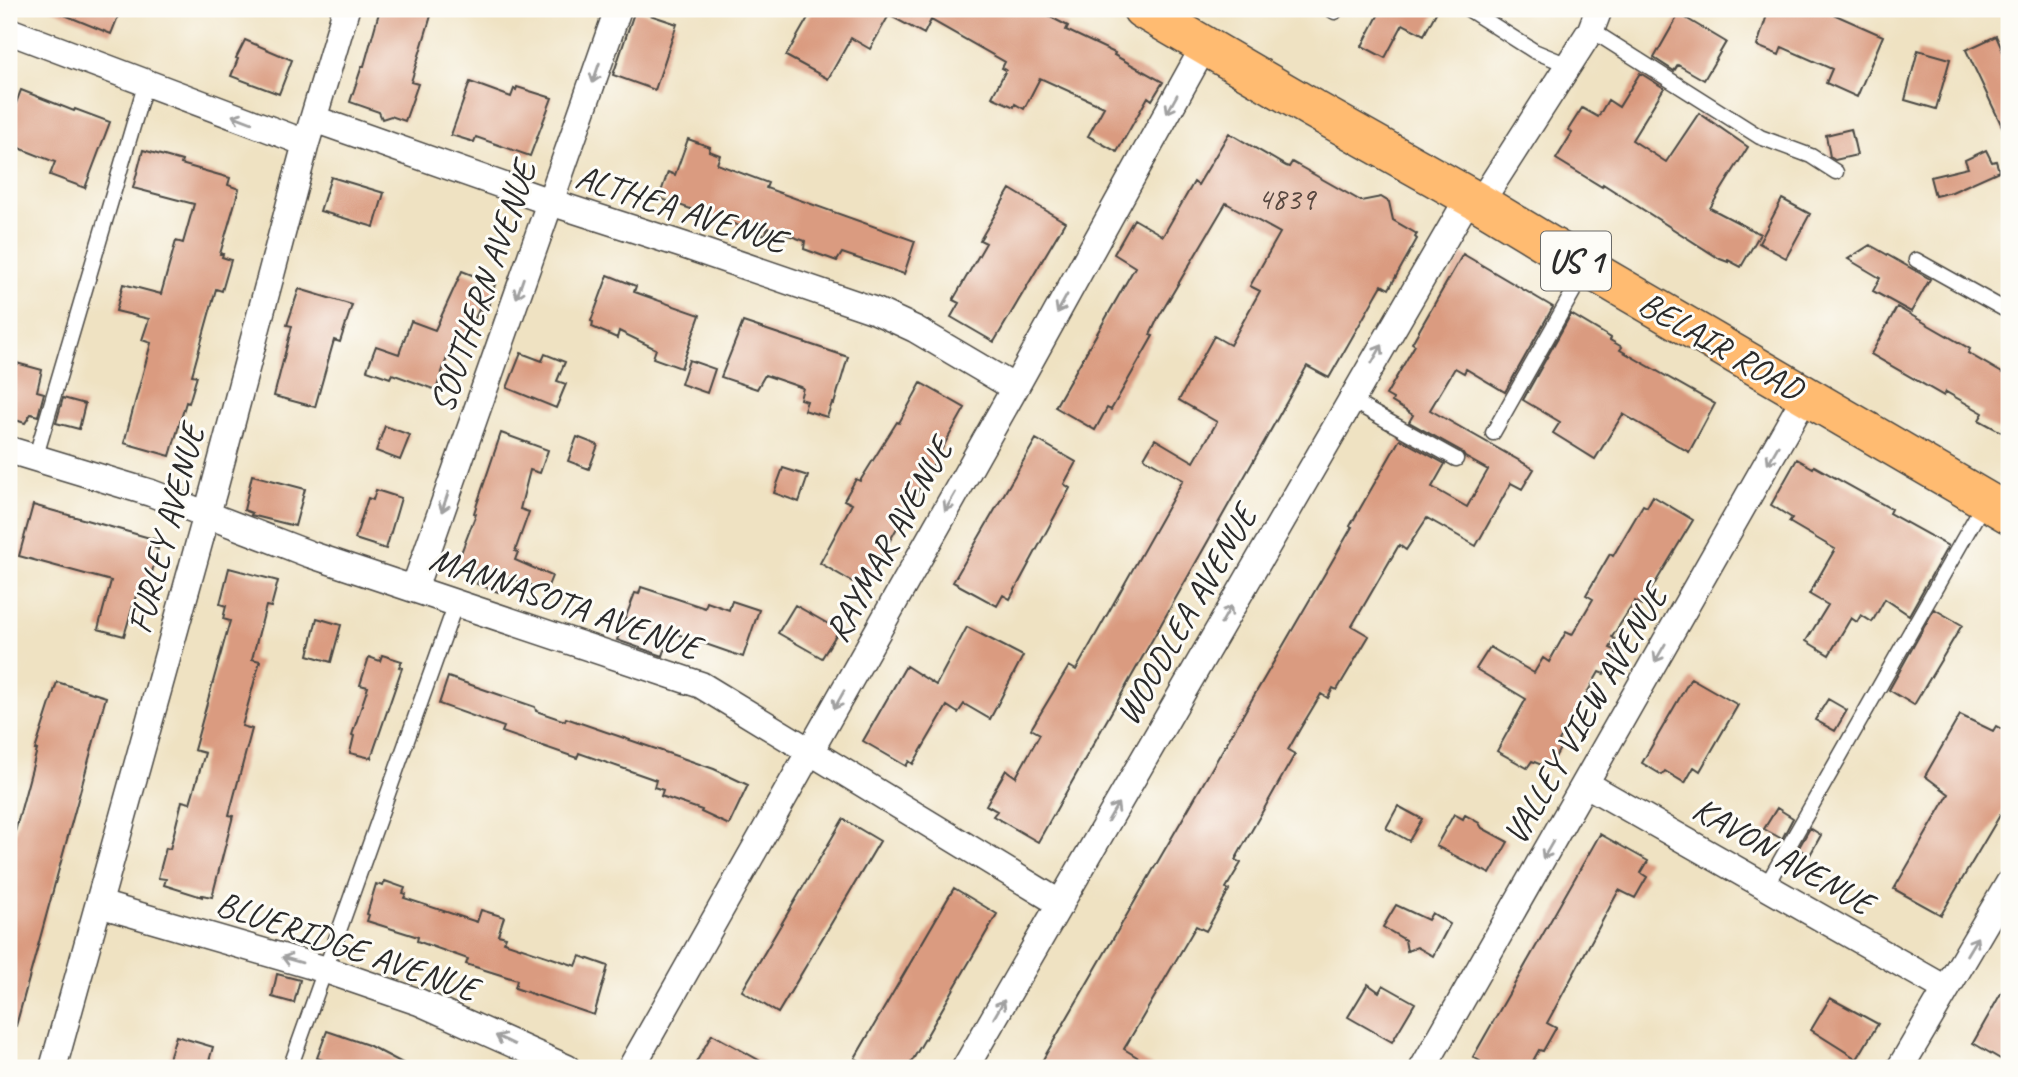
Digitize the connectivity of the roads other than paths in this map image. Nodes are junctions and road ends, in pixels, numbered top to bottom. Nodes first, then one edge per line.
1 (346, 9) edge
2 (618, 9) edge
3 (1142, 9) edge
4 (1330, 9) edge
5 (1336, 9) edge
6 (1468, 9) edge
7 (1599, 17) edge
8 (1187, 30) junction
9 (9, 31) edge
10 (1568, 65) junction
11 (146, 82) junction
12 (310, 131) junction
13 (1836, 172) dead end
14 (1475, 200) junction
15 (550, 202) junction
16 (1916, 260) dead end
17 (1586, 267) junction
18 (2009, 312) edge
19 (1015, 388) junction
20 (1806, 396) junction
21 (1350, 400) junction
22 (1493, 433) dead end
23 (9, 450) edge
24 (35, 459) junction
25 (1456, 459) dead end
26 (1997, 507) edge
27 (206, 516) junction
28 (414, 589) junction
29 (456, 603) junction
30 (810, 752) junction
31 (1586, 784) junction
32 (2009, 883) edge
33 (1766, 886) junction
34 (99, 904) junction
35 (1061, 904) junction
36 (323, 969) junction
37 (1946, 989) junction
38 (53, 1068) edge
39 (290, 1068) edge
40 (567, 1068) edge
41 (631, 1068) edge
42 (965, 1068) edge
43 (1423, 1068) edge
44 (1900, 1068) edge

1 - 12 street, FURLEY AVENUE
2 -> 15 street, SOUTHERN AVENUE
3 - 8 main road, BELAIR ROAD / US 1
4 - 5 lane
6 - 10 lane
7 - 10 street, WOODLEA AVENUE
7 - 13 lane
8 - 14 main road, BELAIR ROAD / US 1
8 -> 19 street, RAYMAR AVENUE
9 - 11 street
10 - 14 street, WOODLEA AVENUE
12 -> 11 street
11 - 24 lane
12 - 15 street, ALTHEA AVENUE
12 - 27 street, FURLEY AVENUE
14 - 17 main road, BELAIR ROAD / US 1
21 -> 14 street, WOODLEA AVENUE
15 - 19 street, ALTHEA AVENUE
15 -> 28 street, SOUTHERN AVENUE
16 - 18 lane
17 - 20 main road, BELAIR ROAD / US 1
17 - 22 lane
19 -> 30 street, RAYMAR AVENUE
20 - 26 main road, BELAIR ROAD / US 1
20 -> 31 street, VALLEY VIEW AVENUE
21 - 25 lane
35 -> 21 street, WOODLEA AVENUE
23 - 24 street, MANNASOTA AVENUE
24 - 27 street, MANNASOTA AVENUE
26 - 33 lane
27 - 28 street, MANNASOTA AVENUE
27 - 34 street, FURLEY AVENUE
28 - 29 street, MANNASOTA AVENUE
29 - 30 street, MANNASOTA AVENUE
29 - 36 lane
30 - 35 street, MANNASOTA AVENUE
30 - 41 street, RAYMAR AVENUE
31 - 33 street, KAVON AVENUE
31 -> 43 street, VALLEY VIEW AVENUE
37 -> 32 street
33 - 37 street, KAVON AVENUE
36 -> 34 street, BLUERIDGE AVENUE
34 - 38 street, FURLEY AVENUE
42 -> 35 street, WOODLEA AVENUE
36 - 39 lane
40 -> 36 street, BLUERIDGE AVENUE
37 - 44 street

